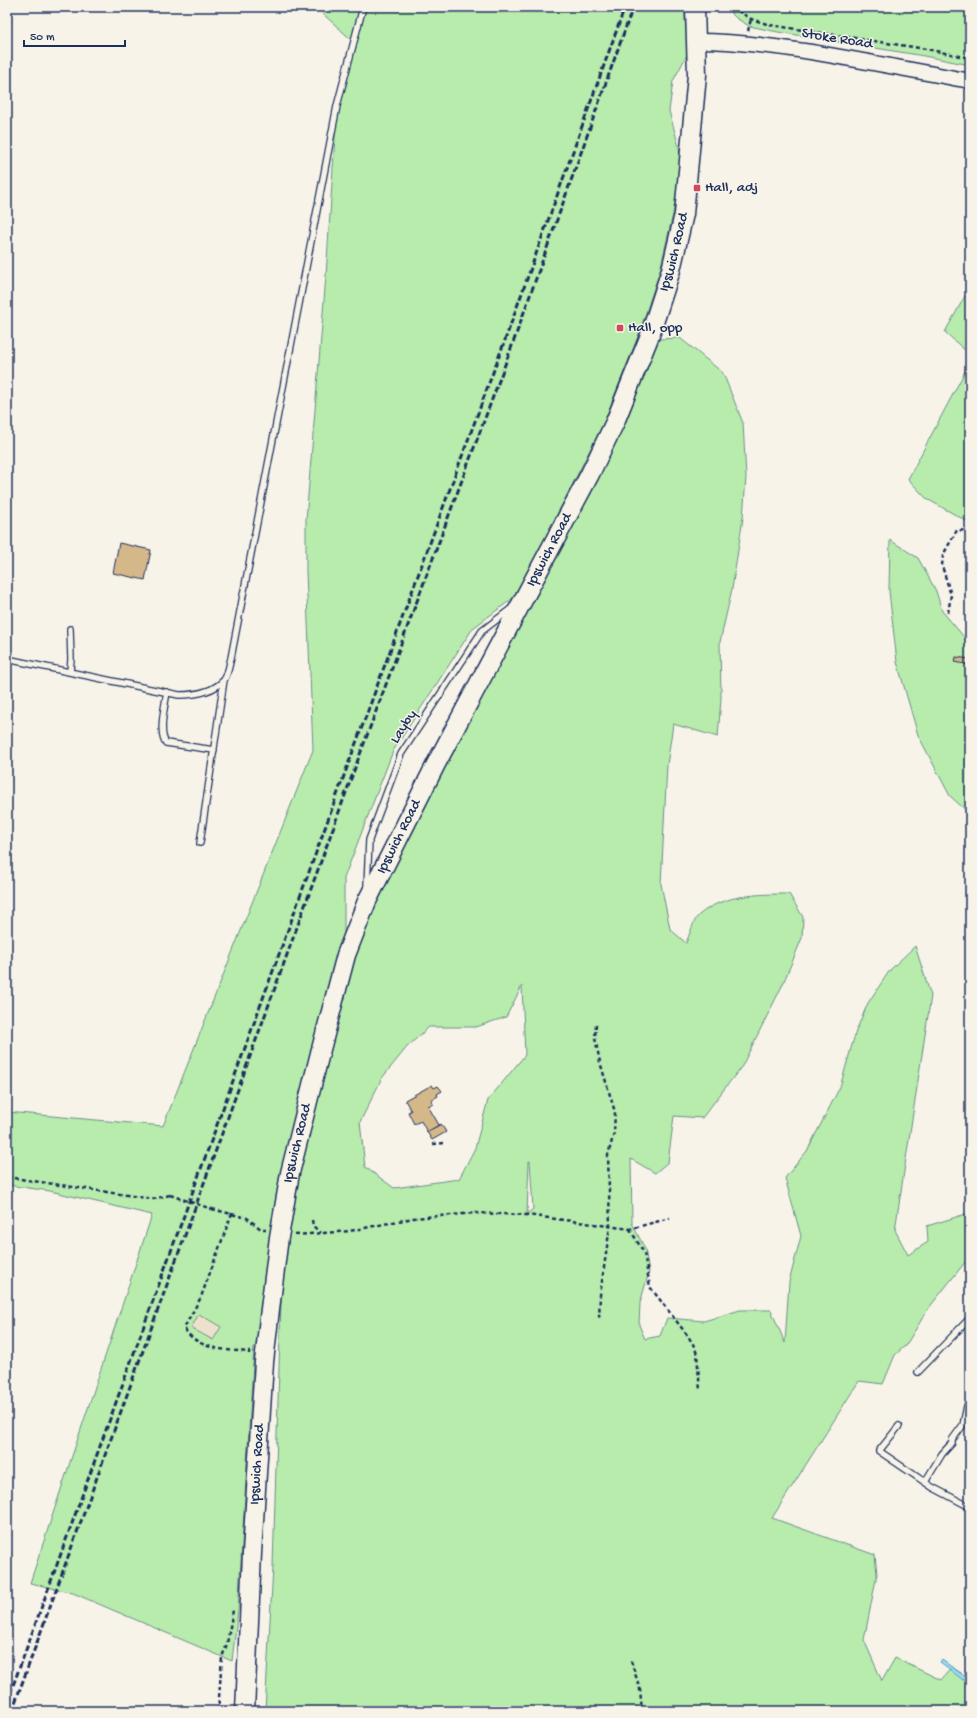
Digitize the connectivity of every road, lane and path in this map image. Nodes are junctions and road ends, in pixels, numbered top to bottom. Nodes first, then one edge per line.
1 (363, 7) edge
2 (695, 7) edge
3 (732, 7) edge
4 (697, 41) junction
5 (970, 58) edge
6 (970, 81) edge
7 (970, 531) edge
8 (525, 599) junction
9 (948, 613) dead end
10 (70, 629) dead end
11 (7, 659) edge
12 (70, 672) junction
13 (224, 680) junction
14 (166, 692) junction
15 (214, 750) junction
16 (200, 843) dead end
17 (367, 901) junction
18 (596, 1024) dead end
19 (445, 1143) dead end
20 (433, 1144) dead end
21 (7, 1177) edge
22 (232, 1214) junction
23 (670, 1218) dead end
24 (312, 1220) dead end
25 (610, 1226) junction
26 (630, 1229) junction
27 (287, 1233) junction
28 (321, 1233) junction
29 (970, 1318) edge
30 (599, 1319) dead end
31 (249, 1360) dead end
32 (918, 1372) dead end
33 (700, 1391) dead end
34 (967, 1406) dead end
35 (899, 1426) dead end
36 (925, 1482) junction
37 (970, 1507) edge
38 (233, 1609) dead end
39 (631, 1661) dead end
40 (218, 1711) edge
41 (245, 1711) edge
42 (642, 1711) edge

1 - 13 lane
2 - 4 highway, Ipswich Road
3 - 5 path
4 - 6 street, Stoke Road
4 - 8 highway, Ipswich Road
7 - 9 path
8 - 17 highway, Ipswich Road
8 - 17 lane, Layby
10 - 12 lane
11 - 12 lane
12 - 14 lane
13 - 14 lane
13 - 15 lane
14 - 15 lane
15 - 16 lane
17 - 27 highway, Ipswich Road
18 - 25 path
19 - 20 path
21 - 22 path, bridge
22 - 27 path
22 - 31 path
23 - 26 path
24 - 28 path
25 - 26 path
25 - 28 path
25 - 30 path
26 - 33 path
27 - 28 path
27 - 41 highway, Ipswich Road
29 - 32 lane
34 - 36 lane
35 - 36 lane
36 - 37 lane
38 - 40 path
39 - 42 path

